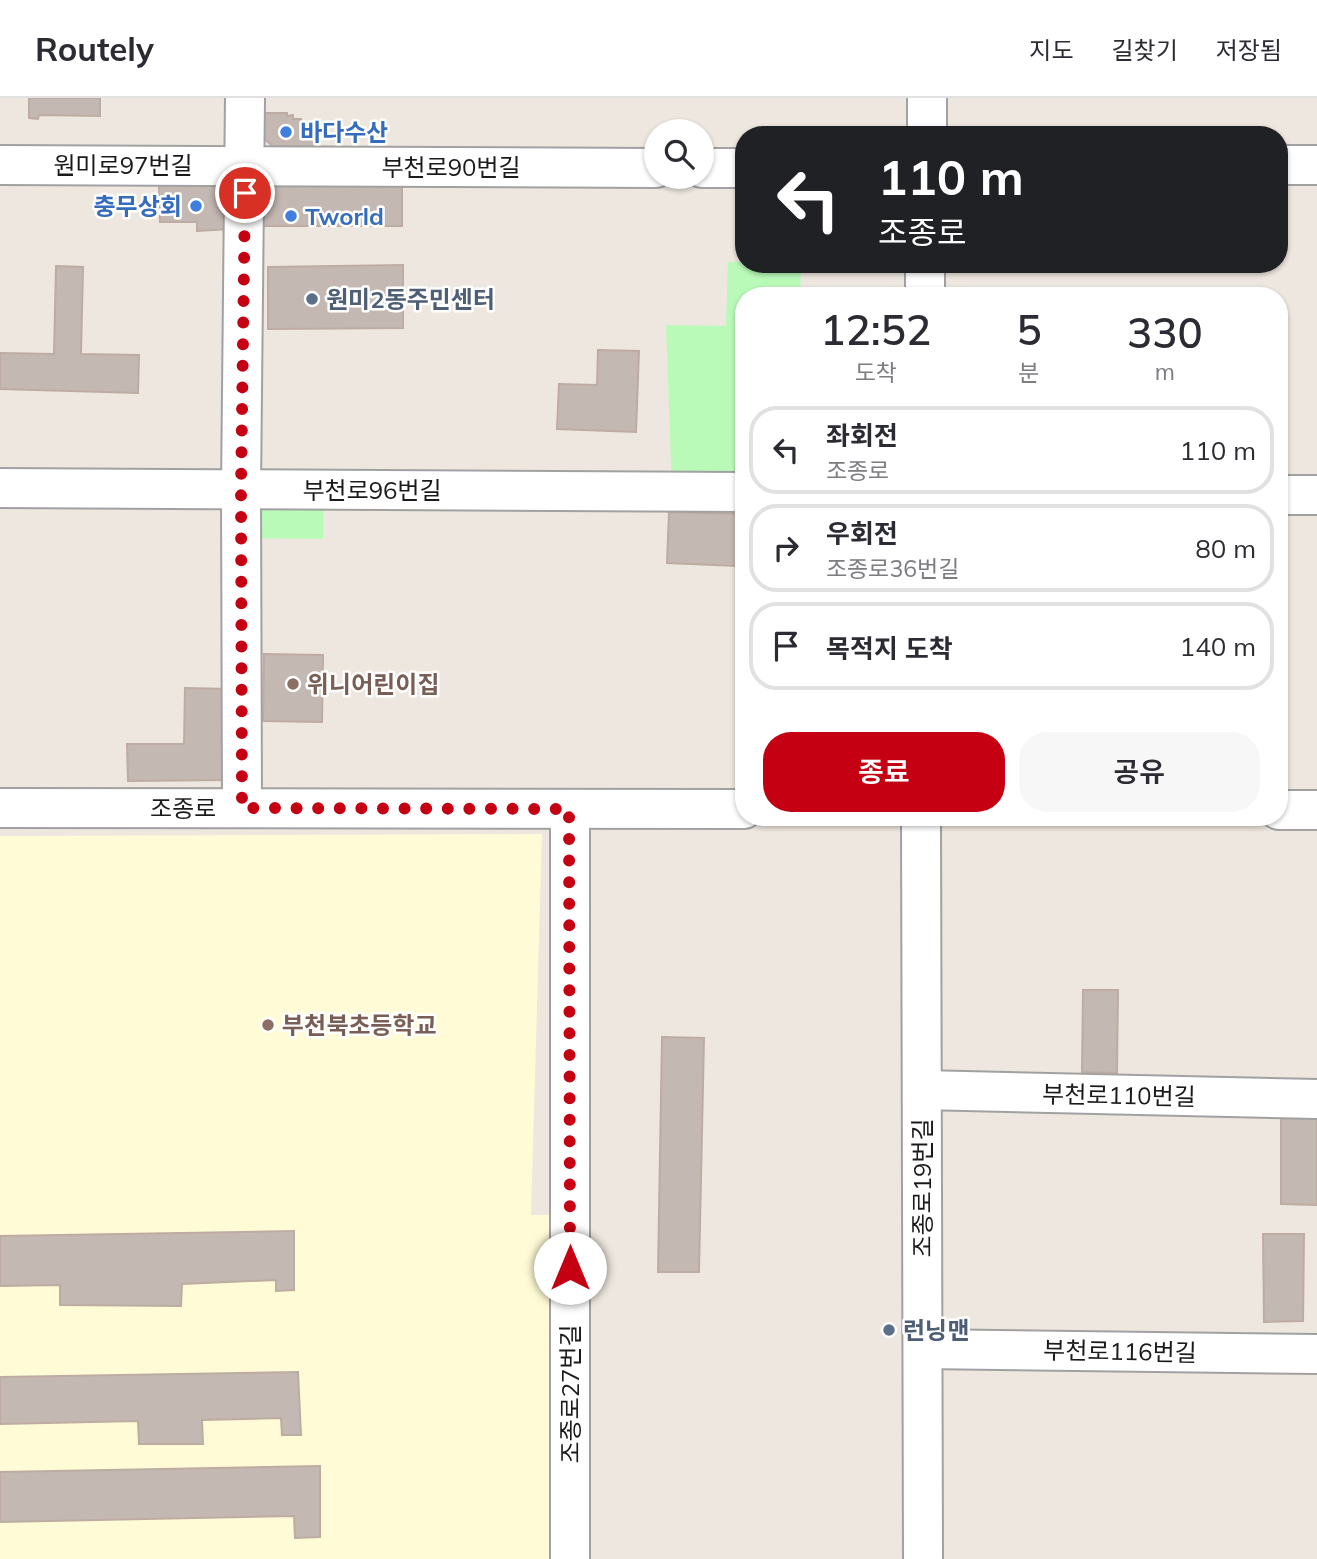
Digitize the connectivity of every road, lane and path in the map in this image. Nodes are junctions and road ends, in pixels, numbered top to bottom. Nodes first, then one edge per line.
1 (245, 98) edge
2 (927, 98) edge
3 (927, 126) edge
4 (0, 165) edge
5 (1288, 165) edge
6 (1317, 165) edge
7 (245, 166) junction
8 (644, 167) edge
9 (714, 168) edge
10 (735, 168) edge
11 (0, 488) edge
12 (241, 489) junction
13 (735, 492) edge
14 (1288, 495) edge
15 (1317, 495) edge
16 (0, 808) edge
17 (242, 808) junction
18 (569, 809) junction
19 (735, 809) edge
20 (1288, 810) edge
21 (1317, 810) edge
22 (921, 826) edge
23 (922, 1090) junction
24 (1317, 1099) edge
25 (923, 1349) junction
26 (1317, 1354) edge
27 (570, 1559) edge
28 (923, 1559) edge

1 - 7 street
2 - 3 street
4 - 7 street, 원미로97번길
5 - 6 street
7 - 8 street, 부천로90번길
7 - 12 street
9 - 10 street
11 - 12 street, 부천로96번길
12 - 13 street, 부천로96번길
12 - 17 street
14 - 15 street
16 - 17 street, 조종로
17 - 18 street, 조종로
18 - 19 street, 조종로
18 - 27 street, 조종로27번길
20 - 21 street
22 - 23 street, 조종로19번길
23 - 24 street, 부천로110번길
23 - 25 street, 조종로19번길
25 - 26 street, 부천로116번길
25 - 28 street, 조종로19번길

